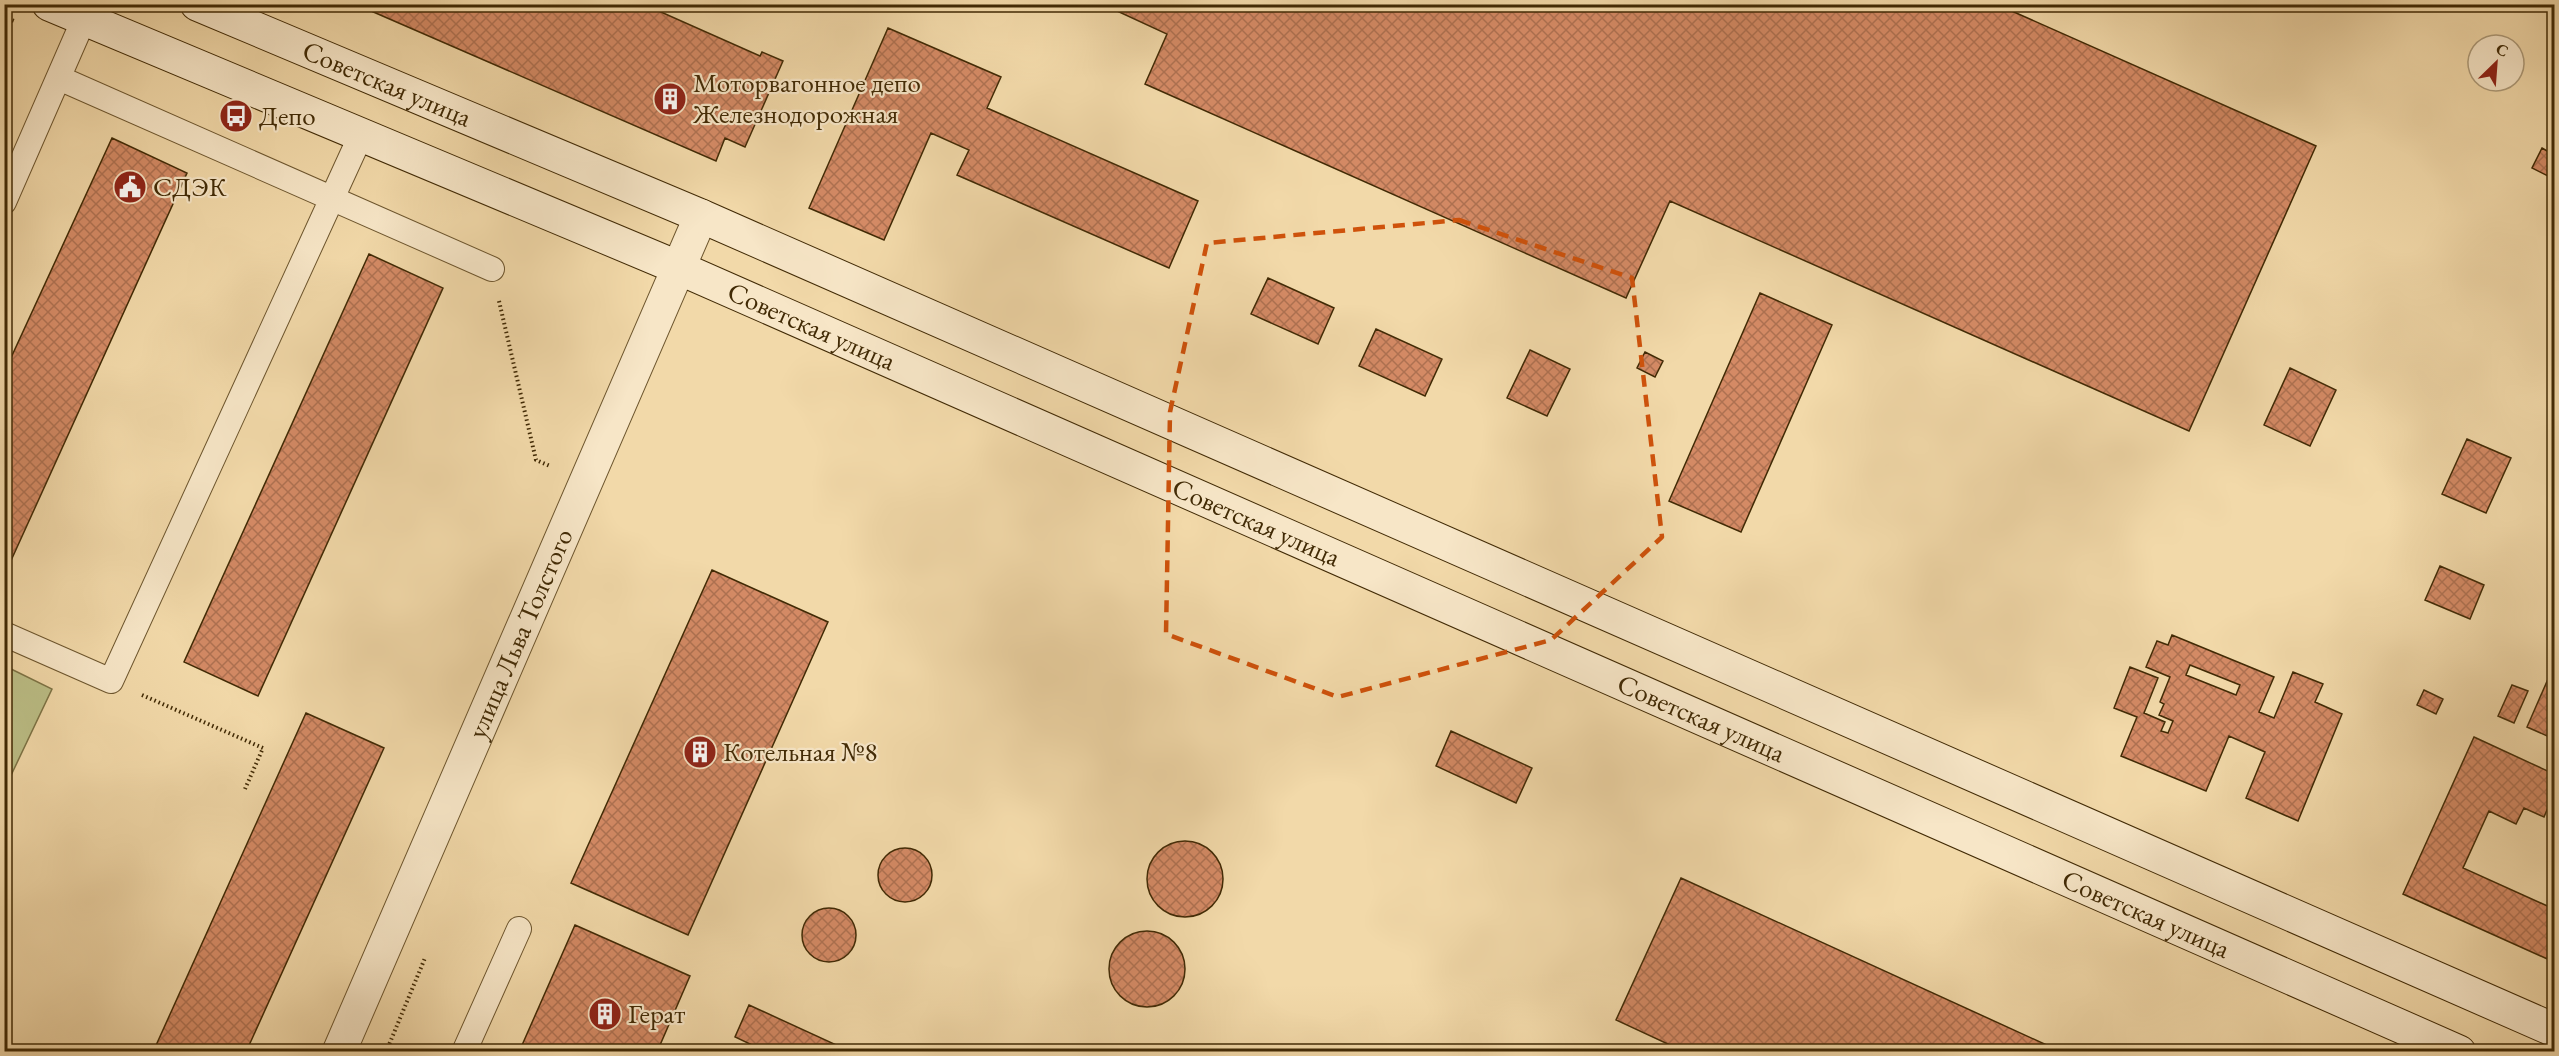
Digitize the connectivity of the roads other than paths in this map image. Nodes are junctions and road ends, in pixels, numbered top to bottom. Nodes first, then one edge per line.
1 (49, 4) edge
2 (197, 4) edge
3 (78, 33) junction
4 (59, 78) junction
5 (361, 135) junction
6 (332, 197) junction
7 (4, 202) edge
8 (701, 216) junction
9 (679, 268) junction
10 (492, 269) road end
11 (4, 634) edge
12 (519, 929) dead end
13 (2554, 1030) edge
14 (339, 1052) edge
15 (464, 1052) edge
16 (2459, 1052) edge

1 - 3 main road, Советская улица
2 - 8 main road, Советская улица
3 - 4 lane
3 - 5 main road, Советская улица
4 - 6 lane
4 - 7 lane
5 - 6 lane
5 - 9 main road, Советская улица
6 - 10 lane
6 - 11 lane
8 - 9 main road, улица Льва Толстого
8 - 13 main road, Советская улица
9 - 14 main road, улица Льва Толстого
9 - 16 main road, Советская улица
12 - 15 lane

